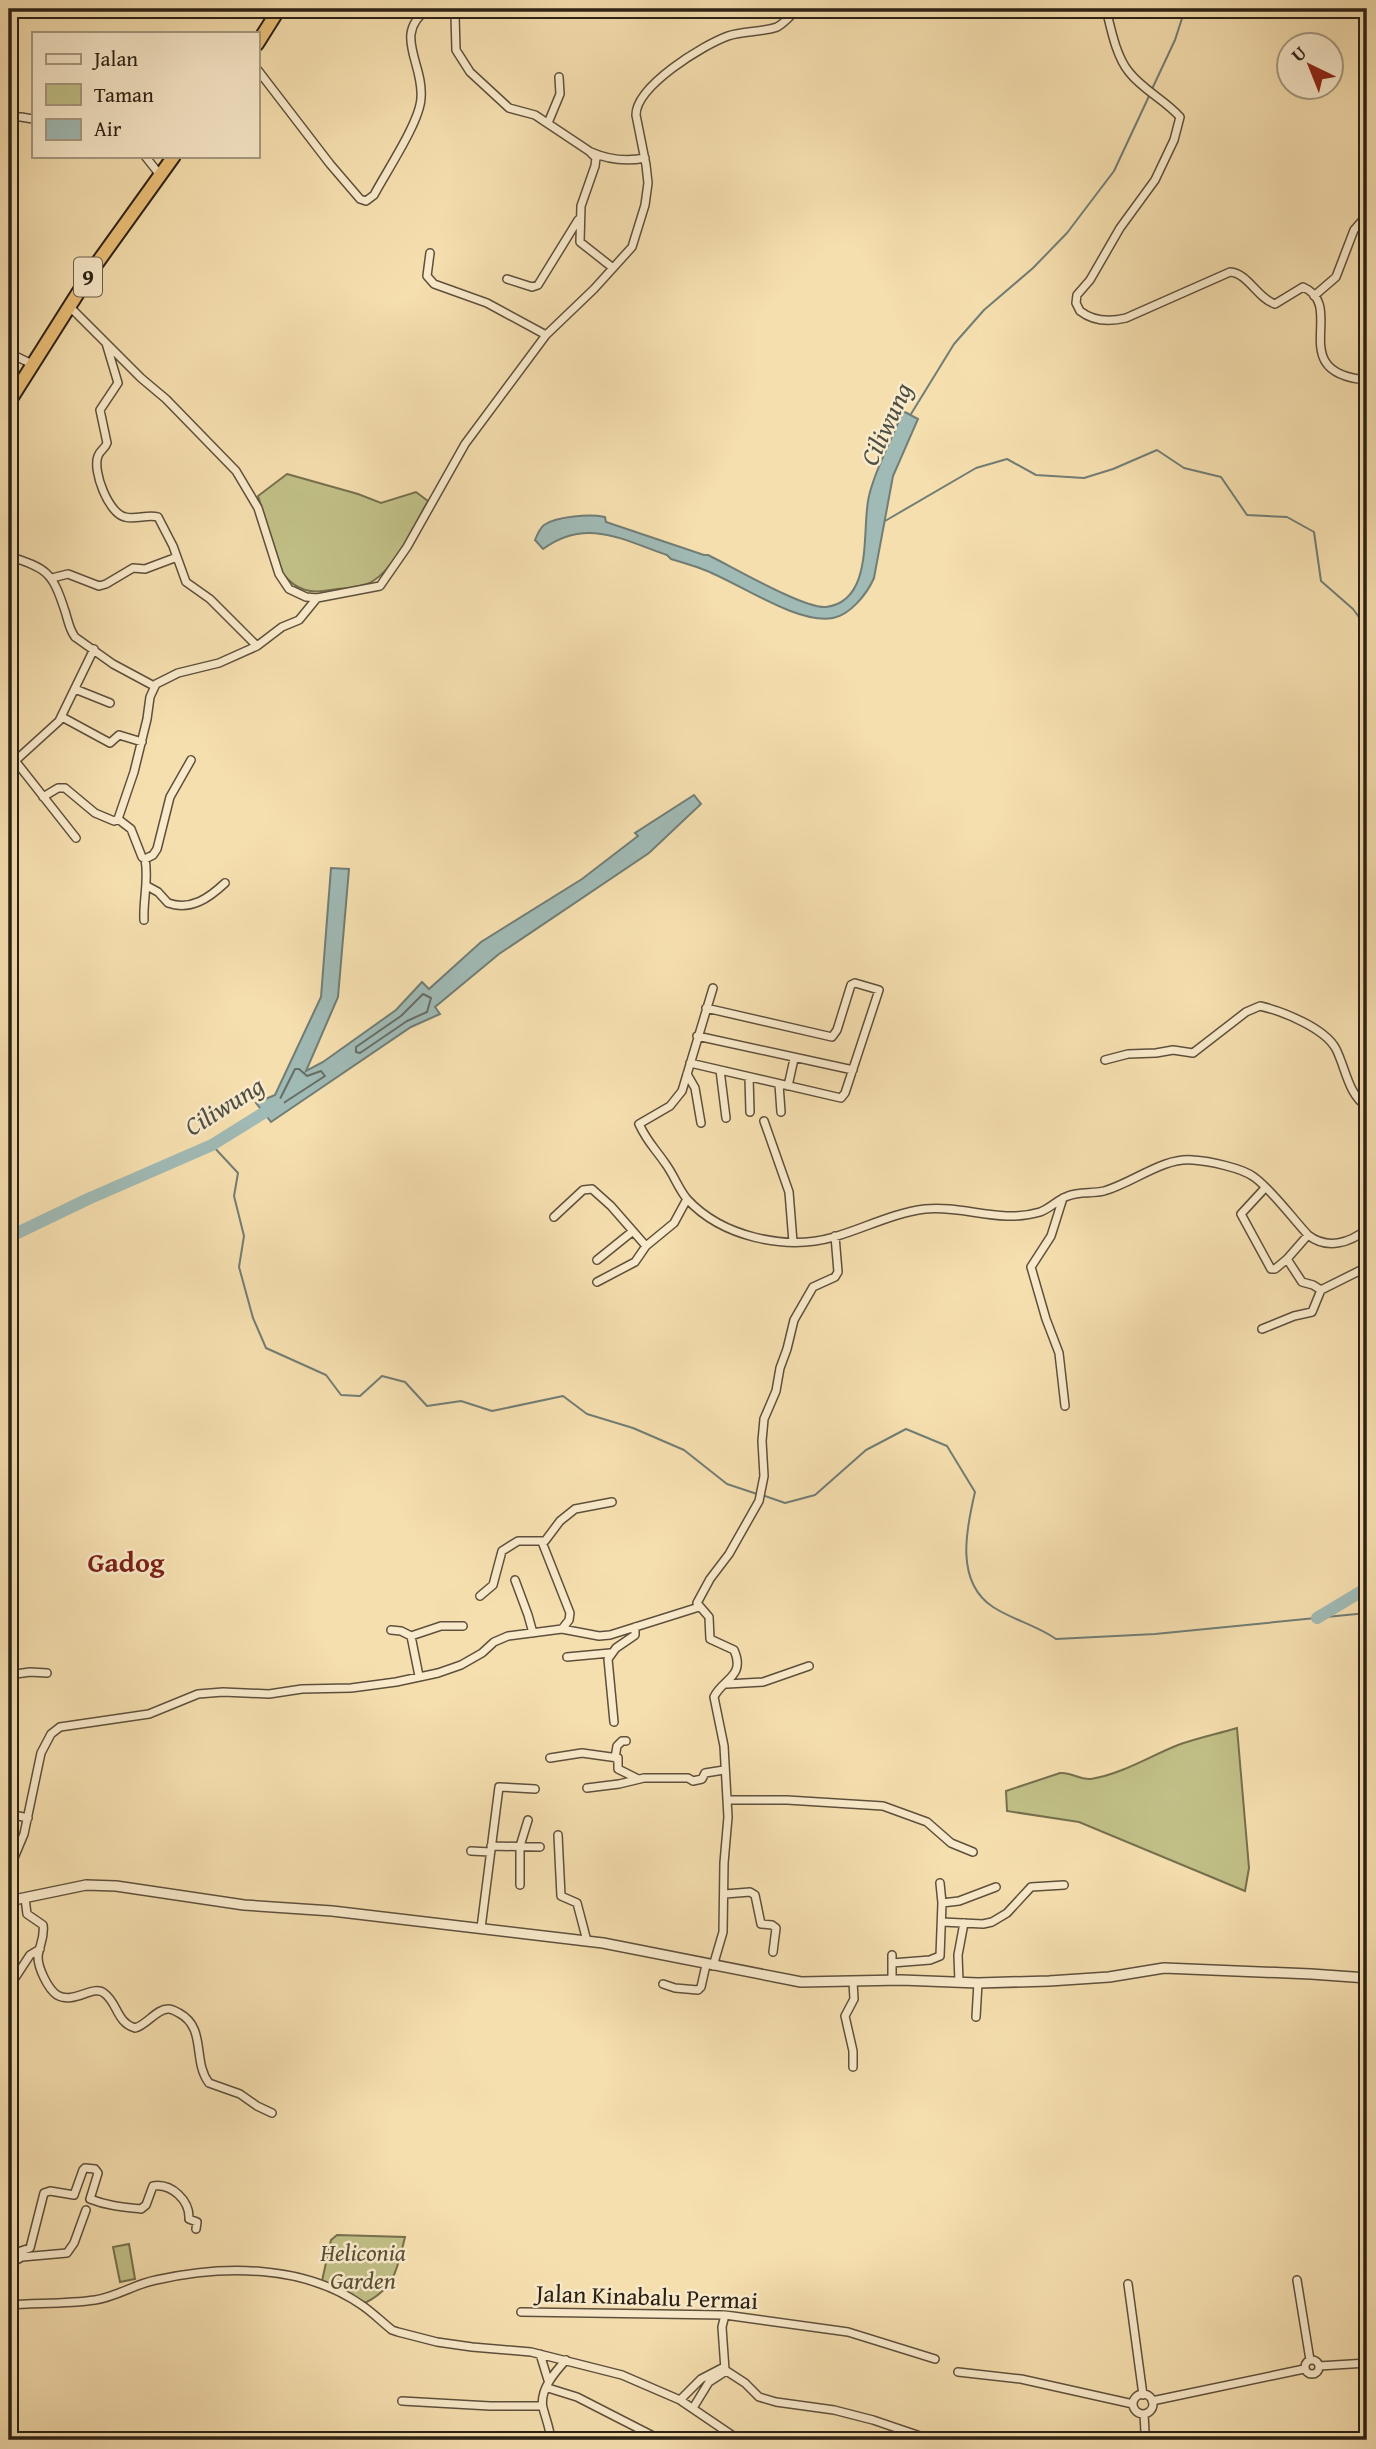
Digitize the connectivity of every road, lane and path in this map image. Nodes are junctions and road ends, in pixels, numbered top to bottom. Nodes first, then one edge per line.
1 (279, 9) edge
2 (428, 9) edge
3 (458, 9) edge
4 (797, 9) edge
5 (1106, 9) edge
6 (259, 41) edge
7 (259, 72) edge
8 (559, 77) dead end
9 (9, 117) edge
10 (32, 120) edge
11 (548, 123) junction
12 (589, 151) junction
13 (147, 158) edge
14 (173, 158) edge
15 (645, 158) junction
16 (160, 175) junction
17 (1367, 215) edge
18 (581, 216) junction
19 (430, 253) dead end
20 (612, 268) junction
21 (506, 279) dead end
22 (1314, 296) junction
23 (70, 307) junction
24 (546, 335) junction
25 (105, 343) junction
26 (9, 353) edge
27 (32, 364) junction
28 (1367, 380) edge
29 (9, 401) edge
30 (9, 556) edge
31 (177, 557) junction
32 (52, 578) junction
33 (317, 598) junction
34 (257, 646) junction
35 (94, 649) junction
36 (154, 686) junction
37 (75, 689) junction
38 (110, 704) dead end
39 (62, 717) junction
40 (142, 743) junction
41 (9, 753) edge
42 (191, 760) dead end
43 (15, 761) junction
44 (43, 797) junction
45 (118, 819) junction
46 (76, 838) dead end
47 (145, 859) junction
48 (225, 883) dead end
49 (147, 886) junction
50 (144, 920) dead end
51 (713, 988) dead end
52 (706, 1008) junction
53 (698, 1036) junction
54 (794, 1059) junction
55 (1105, 1059) dead end
56 (690, 1063) junction
57 (720, 1070) junction
58 (853, 1070) junction
59 (687, 1074) junction
60 (749, 1077) junction
61 (779, 1084) junction
62 (788, 1086) junction
63 (1367, 1107) edge
64 (750, 1112) dead end
65 (781, 1112) dead end
66 (726, 1118) dead end
67 (764, 1121) dead end
68 (701, 1123) dead end
69 (1265, 1188) junction
70 (1063, 1198) junction
71 (687, 1199) junction
72 (554, 1217) dead end
73 (1367, 1229) edge
74 (633, 1231) junction
75 (1308, 1235) junction
76 (835, 1236) junction
77 (793, 1242) junction
78 (646, 1246) junction
79 (1287, 1259) junction
80 (597, 1260) dead end
81 (1367, 1267) edge
82 (597, 1282) dead end
83 (1321, 1290) junction
84 (1262, 1329) dead end
85 (1065, 1406) dead end
86 (612, 1502) dead end
87 (542, 1542) junction
88 (515, 1580) dead end
89 (480, 1596) dead end
90 (699, 1607) junction
91 (463, 1626) dead end
92 (635, 1627) junction
93 (562, 1629) junction
94 (391, 1630) dead end
95 (533, 1633) junction
96 (411, 1636) junction
97 (611, 1653) junction
98 (566, 1657) dead end
99 (809, 1666) dead end
100 (47, 1672) dead end
101 (9, 1675) edge
102 (419, 1675) junction
103 (727, 1684) junction
104 (614, 1722) dead end
105 (626, 1741) dead end
106 (550, 1758) dead end
107 (614, 1758) junction
108 (724, 1770) junction
109 (639, 1779) junction
110 (587, 1787) dead end
111 (535, 1789) dead end
112 (728, 1800) junction
113 (9, 1814) edge
114 (28, 1818) junction
115 (527, 1819) dead end
116 (558, 1835) dead end
117 (520, 1846) junction
118 (540, 1847) dead end
119 (491, 1849) junction
120 (471, 1851) dead end
121 (973, 1852) dead end
122 (940, 1883) dead end
123 (520, 1885) dead end
124 (1064, 1885) dead end
125 (996, 1887) dead end
126 (725, 1894) junction
127 (25, 1898) junction
128 (11, 1901) edge
129 (942, 1902) junction
130 (942, 1922) junction
131 (964, 1923) junction
132 (481, 1928) junction
133 (587, 1941) junction
134 (40, 1949) junction
135 (773, 1952) dead end
136 (710, 1965) junction
137 (1367, 1978) edge
138 (892, 1980) junction
139 (853, 1982) junction
140 (959, 1982) junction
141 (978, 1983) junction
142 (663, 1984) dead end
143 (9, 1987) edge
144 (976, 2017) dead end
145 (853, 2067) dead end
146 (272, 2113) dead end
147 (86, 2210) dead end
148 (197, 2229) dead end
149 (9, 2255) edge
150 (9, 2264) edge
151 (1297, 2280) dead end
152 (1128, 2284) dead end
153 (9, 2305) edge
154 (521, 2312) dead end
155 (725, 2315) junction
156 (540, 2354) junction
157 (935, 2359) dead end
158 (566, 2360) junction
159 (1310, 2360) junction
160 (1367, 2363) edge
161 (1319, 2366) junction
162 (1304, 2369) junction
163 (725, 2370) junction
164 (958, 2372) dead end
165 (548, 2384) junction
166 (1143, 2395) junction
167 (680, 2400) junction
168 (402, 2401) dead end
169 (1152, 2402) junction
170 (1133, 2404) junction
171 (542, 2406) junction
172 (693, 2408) junction
173 (1144, 2414) junction
174 (926, 2438) dead end
175 (551, 2440) edge
176 (662, 2440) edge
177 (740, 2440) edge
178 (976, 2440) edge
179 (1026, 2440) edge
180 (1143, 2440) edge

1 - 6 highway
2 - 7 street
3 - 11 street
4 - 15 street
5 - 22 street
8 - 11 street
9 - 10 street
11 - 12 street
12 - 15 street
12 - 18 street
13 - 16 street
14 - 16 highway, 9
15 - 20 street
16 - 23 highway, 9
17 - 22 street
18 - 20 street
18 - 21 street
19 - 24 street
20 - 24 street
22 - 28 street
23 - 25 street
23 - 27 highway, 9
24 - 33 street
25 - 31 street
25 - 33 street
26 - 27 street
27 - 29 highway, 9
30 - 32 street
31 - 32 street
31 - 34 street
32 - 35 street
33 - 34 street
34 - 36 street
35 - 36 street
35 - 37 street
36 - 40 street
37 - 38 street
37 - 39 street
39 - 40 street
39 - 43 street
40 - 45 street
41 - 43 street
42 - 47 street
43 - 44 street
44 - 45 street
44 - 46 street
45 - 47 street
47 - 49 street
48 - 49 street
49 - 50 street
51 - 52 street
52 - 53 street
52 - 58 street
53 - 54 street
53 - 56 street
54 - 58 street
54 - 62 street
55 - 63 street
56 - 57 street
56 - 59 street
57 - 60 street
57 - 66 street
58 - 62 street
59 - 68 street
59 - 71 street
60 - 61 street
60 - 64 street
61 - 62 street
61 - 65 street
67 - 77 street
69 - 70 street
69 - 75 street
69 - 79 street
70 - 76 street
70 - 85 street
71 - 77 street
71 - 78 street
72 - 74 street
73 - 75 street
74 - 78 street
74 - 80 street
75 - 79 street
76 - 77 street
76 - 90 street
78 - 82 street
79 - 83 street
81 - 83 street
83 - 84 street
86 - 87 street
87 - 89 street
87 - 93 street
88 - 95 street
90 - 92 street
90 - 103 street
91 - 96 street
92 - 93 street
92 - 97 street
93 - 95 street
94 - 96 street
95 - 102 street
96 - 102 street
97 - 98 street
97 - 104 street
99 - 103 street
100 - 101 street
102 - 114 street
103 - 108 street
105 - 107 street
106 - 107 street
107 - 109 street
108 - 109 street
108 - 112 street
109 - 110 street
111 - 119 street
112 - 121 street
112 - 126 street
113 - 114 street
114 - 128 street
115 - 117 street
116 - 133 street
117 - 118 street
117 - 119 street
117 - 123 street
119 - 120 street
119 - 132 street
122 - 129 street
124 - 131 street
125 - 129 street
126 - 135 street
126 - 136 street
127 - 128 street
127 - 132 street
127 - 134 street
129 - 130 street
130 - 131 street
130 - 138 street
131 - 140 street
132 - 133 street
133 - 136 street
134 - 143 street
134 - 146 street
136 - 139 street
136 - 142 street
137 - 141 street
138 - 139 street
138 - 140 street
139 - 145 street
140 - 141 street
141 - 144 street
147 - 150 street
148 - 149 street
151 - 159 street
152 - 166 street
153 - 156 street
154 - 155 street, Jalan Kinabalu Permai
155 - 157 street, Jalan Kinabalu Permai
155 - 163 street
156 - 158 street
156 - 165 street
158 - 165 street
158 - 167 street
159 - 161 street
159 - 162 street
160 - 161 street
161 - 162 street
162 - 169 street
163 - 167 street
163 - 172 street
163 - 174 street
164 - 170 street
165 - 171 street
165 - 176 street
166 - 169 street
166 - 170 street
167 - 172 street
168 - 171 street
169 - 173 street
170 - 173 street
171 - 175 street
172 - 177 street
173 - 180 street
178 - 179 street

